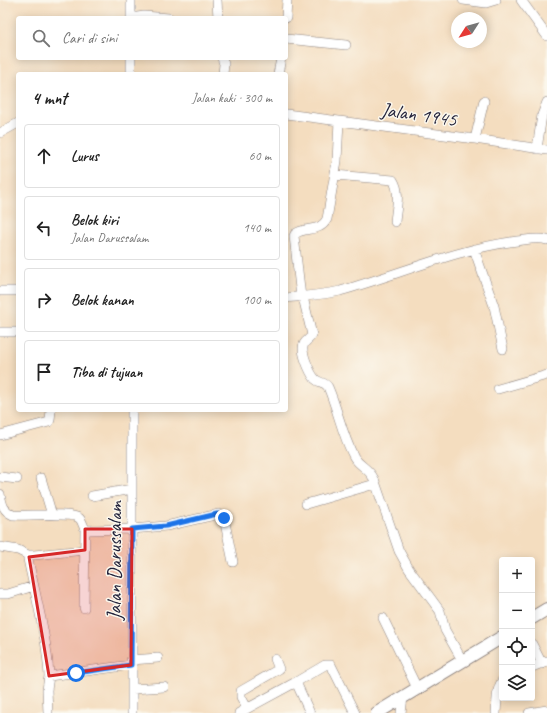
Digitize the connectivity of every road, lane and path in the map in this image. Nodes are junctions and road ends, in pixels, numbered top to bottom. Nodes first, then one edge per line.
1 (131, 0) edge
2 (217, 0) edge
3 (287, 0) edge
4 (463, 0) edge
5 (496, 0) edge
6 (521, 0) edge
7 (131, 16) edge
8 (218, 16) edge
9 (286, 16) edge
10 (547, 36) edge
11 (288, 39) edge
12 (346, 45) dead end
13 (131, 60) edge
14 (223, 60) edge
15 (281, 60) edge
16 (131, 72) edge
17 (223, 72) edge
18 (278, 72) edge
19 (484, 101) dead end
20 (547, 102) edge
21 (288, 114) edge
22 (339, 121) junction
23 (16, 124) edge
24 (0, 133) edge
25 (475, 139) junction
26 (537, 149) junction
27 (547, 150) edge
28 (334, 175) junction
29 (395, 222) dead end
30 (547, 240) edge
31 (474, 249) junction
32 (0, 291) edge
33 (16, 291) edge
34 (302, 297) junction
35 (288, 298) edge
36 (0, 332) edge
37 (16, 332) edge
38 (503, 349) dead end
39 (547, 375) edge
40 (498, 389) dead end
41 (51, 412) edge
42 (132, 412) edge
43 (0, 436) edge
44 (0, 477) edge
45 (41, 478) dead end
46 (17, 479) dead end
47 (375, 484) junction
48 (132, 489) junction
49 (0, 494) edge
50 (92, 496) dead end
51 (306, 504) dead end
52 (52, 515) junction
53 (84, 529) junction
54 (132, 529) junction
55 (0, 547) edge
56 (85, 550) junction
57 (30, 556) junction
58 (233, 562) dead end
59 (34, 586) junction
60 (0, 594) edge
61 (84, 608) dead end
62 (547, 609) edge
63 (535, 616) edge
64 (383, 618) dead end
65 (499, 639) edge
66 (535, 649) edge
67 (158, 658) dead end
68 (275, 659) dead end
69 (462, 660) junction
70 (131, 662) junction
71 (544, 663) edge
72 (49, 676) junction
73 (296, 682) junction
74 (164, 687) dead end
75 (417, 688) junction
76 (132, 689) junction
77 (402, 697) junction
78 (500, 701) edge
79 (547, 710) edge
80 (243, 711) edge
81 (383, 712) edge
82 (48, 713) edge
83 (132, 713) edge
84 (310, 713) edge
85 (355, 713) edge
86 (402, 713) edge
87 (500, 713) edge
88 (529, 713) edge

1 - 7 street
2 - 8 street
3 - 9 street
4 - 5 street
6 - 10 street
11 - 12 street
13 - 16 street
14 - 17 street
15 - 18 street
19 - 25 street
20 - 26 street
21 - 22 street, Jalan 1945
22 - 25 street, Jalan 1945
22 - 28 street
23 - 24 street
25 - 26 street, Jalan 1945
26 - 27 street, Jalan 1945
28 - 29 street
28 - 34 street
30 - 31 street
31 - 34 street
31 - 38 street
32 - 33 street
34 - 35 street
34 - 47 street
36 - 37 street
39 - 40 street
41 - 43 street
42 - 48 street, Jalan Darussalam
44 - 46 street
45 - 52 street
47 - 51 street
47 - 69 street
48 - 50 street
48 - 54 street, Jalan Darussalam
49 - 52 street
52 - 53 street
53 - 54 street
53 - 56 street
54 - 58 street
54 - 70 street, Jalan Darussalam
55 - 57 street
56 - 57 street
56 - 61 street
57 - 59 street
59 - 60 street
59 - 72 street
62 - 63 main road
64 - 75 street
65 - 69 main road
66 - 71 street
67 - 70 street
68 - 80 street
69 - 75 main road
70 - 72 street
70 - 76 street, Jalan Darussalam
72 - 82 street
73 - 80 street
73 - 84 street
73 - 85 street
74 - 76 street
75 - 77 main road
76 - 83 street, Jalan Darussalam
77 - 81 main road
77 - 86 street
78 - 87 street
79 - 88 street

